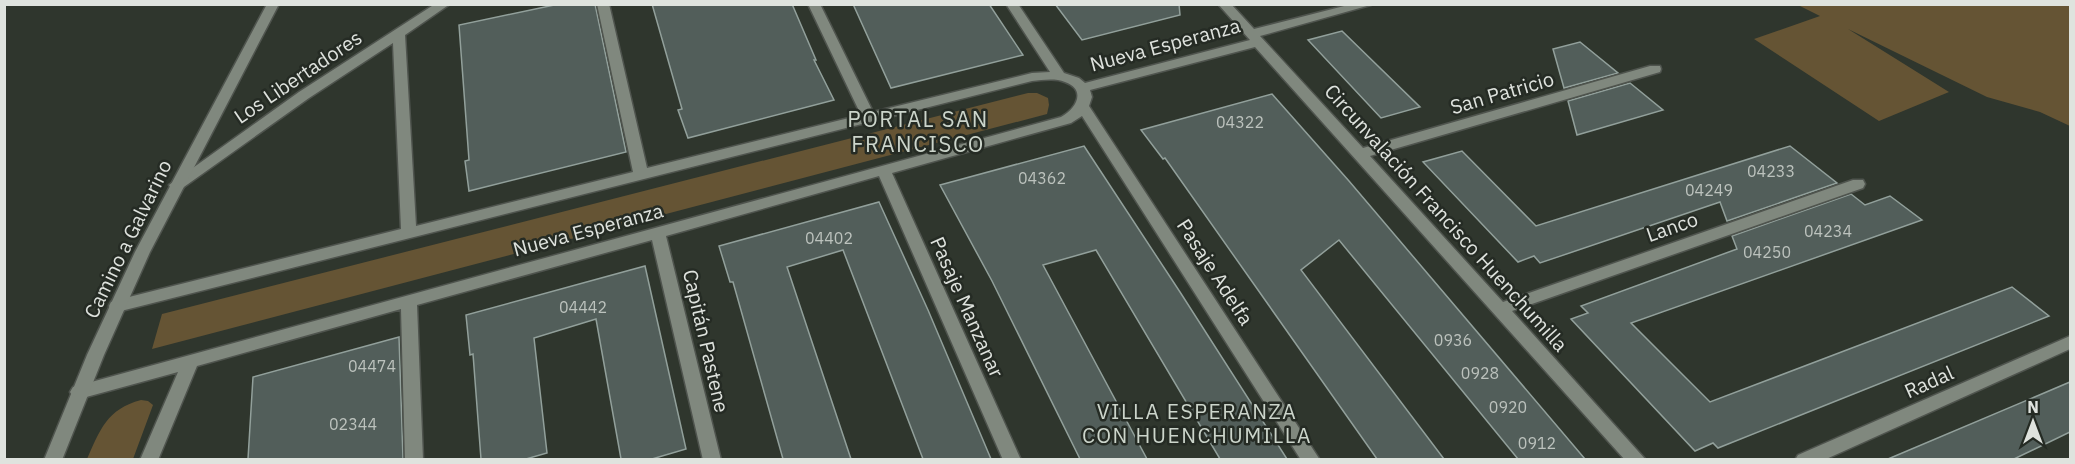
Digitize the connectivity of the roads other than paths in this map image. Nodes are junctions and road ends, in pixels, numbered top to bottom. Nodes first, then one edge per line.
1 (273, 4) edge
2 (444, 4) edge
3 (603, 4) edge
4 (814, 4) edge
5 (1012, 4) edge
6 (1224, 4) edge
7 (1368, 4) edge
8 (399, 32) junction
9 (1254, 38) junction
10 (1655, 69) dead end
11 (1060, 77) junction
12 (1082, 88) junction
13 (1083, 107) junction
14 (868, 117) junction
15 (1360, 154) junction
16 (885, 171) junction
17 (641, 174) junction
18 (1858, 184) dead end
19 (176, 185) junction
20 (409, 233) junction
21 (658, 233) junction
22 (409, 302) junction
23 (117, 306) junction
24 (1501, 309) junction
25 (2070, 342) edge
26 (190, 362) junction
27 (79, 392) junction
28 (53, 459) edge
29 (149, 459) edge
30 (414, 459) edge
31 (712, 459) edge
32 (1012, 459) edge
33 (1311, 459) edge
34 (1637, 459) edge
35 (1804, 459) edge

1 - 19 street, Camino a Galvarino
2 - 8 street, Los Libertadores
3 - 17 street
4 - 14 street
5 - 11 street
6 - 9 street, Circunvalación Francisco Huenchumilla
7 - 9 street, Nueva Esperanza
8 - 19 street, Los Libertadores
8 - 20 street
9 - 12 street, Nueva Esperanza
9 - 15 street, Circunvalación Francisco Huenchumilla
10 - 15 street, San Patricio
11 - 12 street, Nueva Esperanza
11 - 14 street, Nueva Esperanza
12 - 13 street, Nueva Esperanza
13 - 16 street, Nueva Esperanza
13 - 33 street, Pasaje Adelfa
14 - 17 street, Nueva Esperanza
15 - 24 street, Circunvalación Francisco Huenchumilla
16 - 21 street, Nueva Esperanza
16 - 32 street, Pasaje Manzanar
17 - 20 street, Nueva Esperanza
18 - 24 street, Lanco
19 - 23 street, Camino a Galvarino
20 - 23 street, Nueva Esperanza
21 - 22 street, Nueva Esperanza
21 - 31 street, Capitán Pastene
22 - 26 street, Nueva Esperanza
22 - 30 street
23 - 27 street, Camino a Galvarino
24 - 34 street, Circunvalación Francisco Huenchumilla
25 - 35 street, Radal
26 - 27 street, Nueva Esperanza
26 - 29 street
27 - 28 street, Camino a Galvarino

